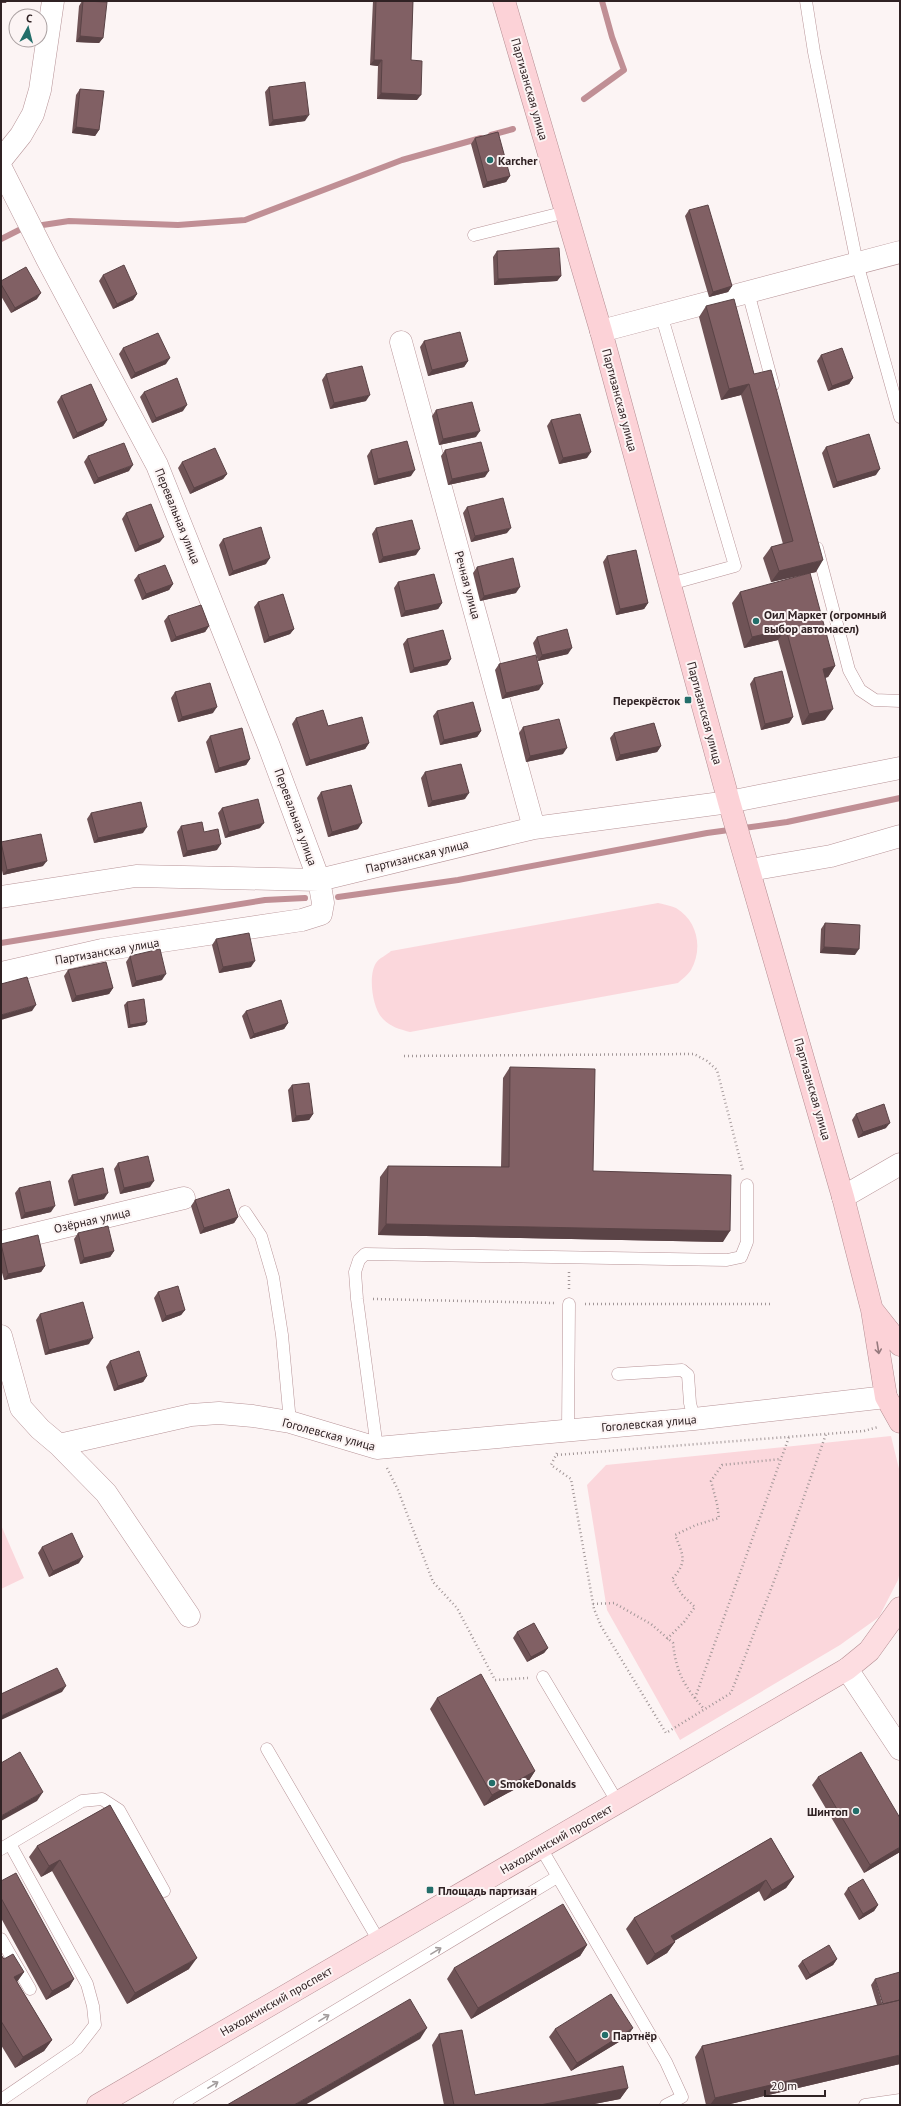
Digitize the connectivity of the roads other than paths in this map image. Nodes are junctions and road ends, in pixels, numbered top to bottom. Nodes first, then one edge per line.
1 (54, 1) edge
2 (504, 1) edge
3 (806, 1) edge
4 (1, 160) edge
5 (1, 168) edge
6 (566, 212) junction
7 (474, 235) dead end
8 (900, 252) edge
9 (857, 263) junction
10 (748, 292) junction
11 (662, 314) junction
12 (601, 330) junction
13 (401, 342) dead end
14 (777, 400) edge
15 (900, 417) edge
16 (814, 539) edge
17 (670, 584) junction
18 (900, 701) edge
19 (900, 768) edge
20 (731, 808) junction
21 (534, 828) junction
22 (900, 836) edge
23 (748, 864) junction
24 (319, 880) junction
25 (1, 897) edge
26 (1, 973) edge
27 (900, 1164) edge
28 (747, 1185) road end
29 (843, 1197) junction
30 (184, 1198) dead end
31 (245, 1212) dead end
32 (1, 1242) edge
33 (569, 1304) road end
34 (872, 1310) junction
35 (1, 1336) edge
36 (900, 1345) edge
37 (618, 1374) dead end
38 (886, 1397) junction
39 (694, 1419) junction
40 (900, 1421) edge
41 (290, 1422) junction
42 (568, 1429) junction
43 (59, 1445) junction
44 (377, 1448) junction
45 (900, 1608) edge
46 (189, 1616) dead end
47 (900, 1636) edge
48 (847, 1669) junction
49 (543, 1677) road end
50 (267, 1749) dead end
51 (900, 1749) edge
52 (618, 1803) junction
53 (6, 1847) edge
54 (540, 1848) junction
55 (557, 1877) junction
56 (164, 1891) dead end
57 (1, 1939) edge
58 (378, 1941) junction
59 (30, 1989) dead end
60 (1, 2100) edge
61 (900, 2100) edge
62 (685, 2101) edge
63 (98, 2105) edge
64 (180, 2105) edge
65 (666, 2105) edge
66 (865, 2105) edge

1 - 4 street
2 - 6 highway, Партизанская улица
3 - 9 lane
5 - 24 street, Перевальная улица
6 - 7 lane
6 - 12 highway, Партизанская улица
8 - 9 street
9 - 10 street
9 - 15 lane
10 - 11 street
10 - 14 lane
11 - 12 street
11 - 17 lane
12 - 17 highway, Партизанская улица
13 - 21 street, Речная улица
16 - 18 lane
17 - 20 highway, Партизанская улица
19 - 20 street, Партизанская улица
20 - 21 street, Партизанская улица
20 - 23 highway, Партизанская улица
21 - 24 street, Партизанская улица
22 - 23 street
23 - 29 highway, Партизанская улица
24 - 25 street, Партизанская улица
24 - 26 street, Партизанская улица
27 - 29 street
28 - 44 lane
29 - 34 highway, Партизанская улица
30 - 32 street, Озёрная улица
31 - 41 lane
33 - 42 lane
34 - 36 highway, Партизанская улица
34 -> 38 highway, Партизанская улица
35 - 43 street
37 - 39 lane
38 - 39 street, Гоголевская улица
38 - 40 highway, Партизанская улица
39 - 42 street, Гоголевская улица
41 - 43 street, Гоголевская улица
41 - 44 street, Гоголевская улица
42 - 44 street, Гоголевская улица
43 - 46 street
45 - 48 main road
47 - 48 main road
48 - 51 street
48 - 52 main road, Находкинский проспект
49 - 52 lane
50 - 58 lane
52 - 54 main road, Находкинский проспект
53 - 56 lane
53 - 60 lane
54 - 55 lane
54 - 58 main road, Находкинский проспект
55 - 62 lane
64 -> 55 lane
57 - 59 lane
58 - 63 main road, Находкинский проспект
61 - 66 lane
62 - 65 lane

